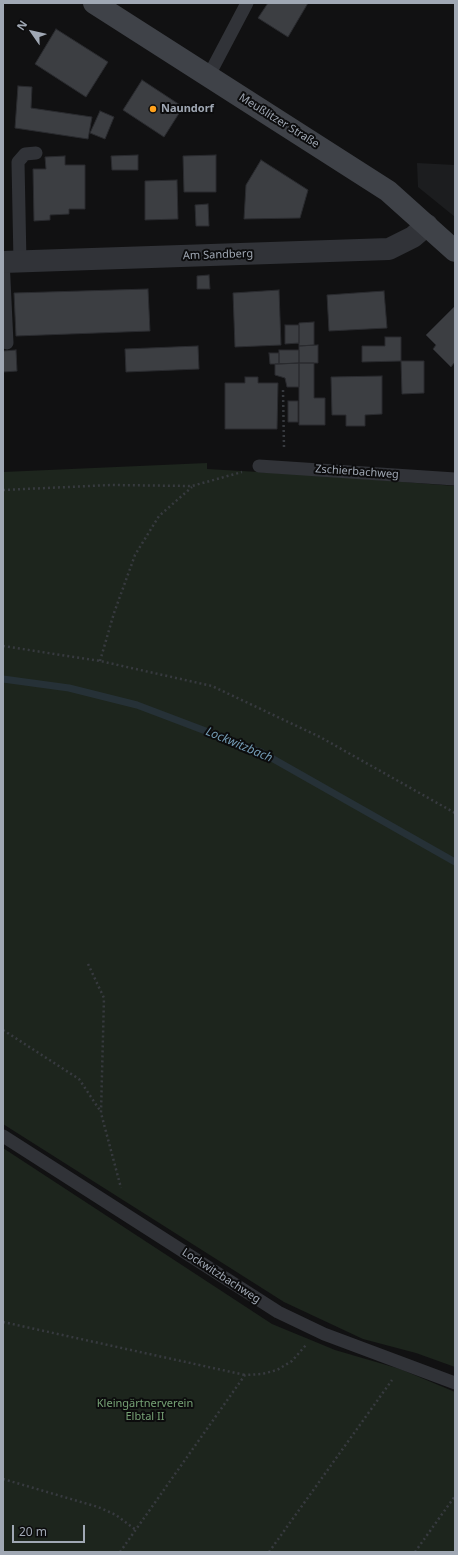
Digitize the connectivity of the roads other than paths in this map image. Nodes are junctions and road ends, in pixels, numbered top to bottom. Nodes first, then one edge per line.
1 (94, 3) edge
2 (247, 3) edge
3 (208, 77) junction
4 (36, 154) dead end
5 (427, 225) junction
6 (455, 251) edge
7 (7, 261) edge
8 (7, 343) dead end
9 (260, 466) road end
10 (455, 479) edge
11 (3, 1136) edge
12 (455, 1384) edge

1 - 3 street, Meußlitzer Straße
2 - 3 lane
3 - 5 street, Meußlitzer Straße
4 - 7 lane
5 - 6 street, Meußlitzer Straße
5 - 7 street, Am Sandberg
7 - 8 lane
9 - 10 lane, Zschierbachweg
11 - 12 lane, Lockwitzbachweg

